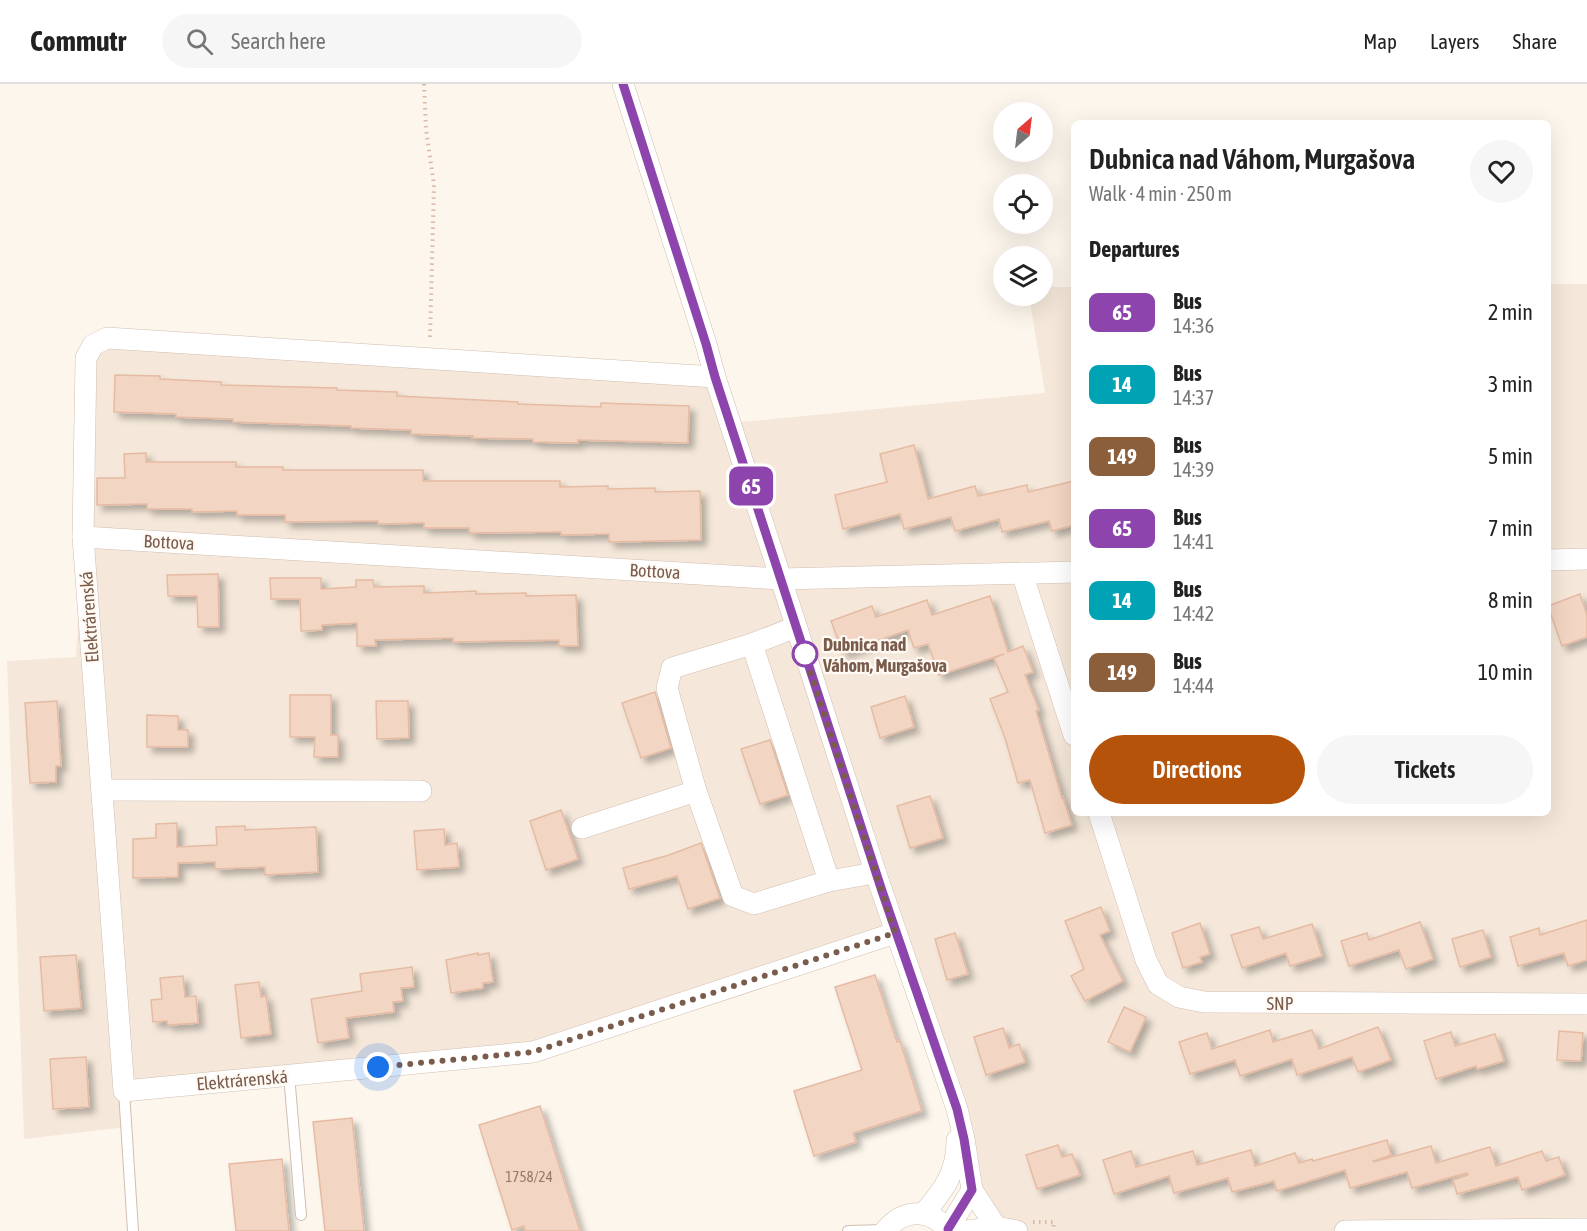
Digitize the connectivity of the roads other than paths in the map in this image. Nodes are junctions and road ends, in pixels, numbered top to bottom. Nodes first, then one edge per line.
1 (623, 84) edge
2 (715, 377) junction
3 (83, 537) junction
4 (1587, 559) edge
5 (1551, 560) edge
6 (1071, 572) edge
7 (1022, 573) junction
8 (781, 579) junction
9 (796, 627) junction
10 (752, 644) junction
11 (1071, 726) edge
12 (102, 790) junction
13 (421, 791) dead end
14 (696, 791) junction
15 (1100, 816) edge
16 (582, 828) dead end
17 (875, 871) junction
18 (829, 881) junction
19 (895, 933) junction
20 (1587, 1004) edge
21 (289, 1075) junction
22 (124, 1091) junction
23 (957, 1109) junction
24 (972, 1190) junction
25 (923, 1214) junction
26 (301, 1215) dead end
27 (1021, 1226) edge
28 (996, 1227) junction
29 (1587, 1229) edge
30 (955, 1230) edge
31 (133, 1231) edge
32 (848, 1231) edge
33 (885, 1231) edge
34 (1345, 1231) edge

1 - 2 street
2 - 3 street
2 - 8 street
3 - 8 street, Bottova
3 - 12 street, Elektrárenská
4 - 5 street
6 - 7 street, Bottova
7 - 8 street, Bottova
7 - 11 street
8 - 9 street
9 - 10 street
9 - 17 street
10 - 14 street
10 - 18 street
12 - 13 street
12 - 22 street, Elektrárenská
14 - 16 street
14 - 18 street
15 - 20 street, SNP
17 - 18 street
17 - 19 street
19 - 21 street, Elektrárenská
19 - 23 street
21 - 22 street, Elektrárenská
21 - 26 lane
22 - 31 lane
23 - 24 street
23 - 25 street
24 - 28 street
24 - 30 street
25 - 30 street
25 - 33 street
27 - 28 street
28 - 30 street
29 - 34 street
32 - 33 lane

